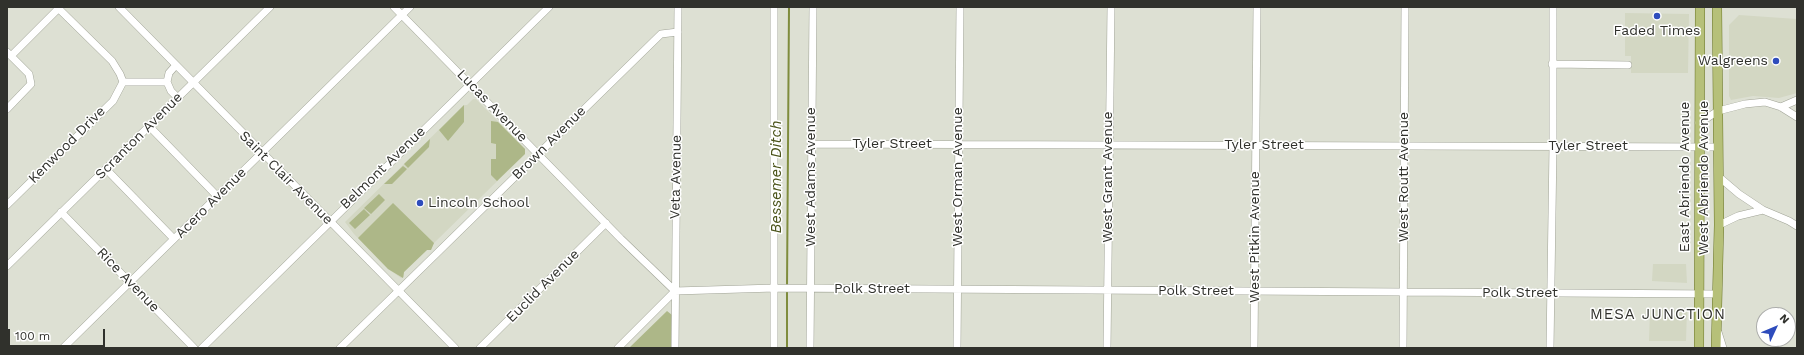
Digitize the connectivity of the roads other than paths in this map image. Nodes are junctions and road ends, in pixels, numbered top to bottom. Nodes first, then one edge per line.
1 (270, 7) edge
2 (394, 7) edge
3 (410, 7) edge
4 (549, 7) edge
5 (678, 7) edge
6 (774, 7) edge
7 (813, 7) edge
8 (960, 7) edge
9 (1111, 7) edge
10 (1257, 7) edge
11 (1405, 7) edge
12 (1552, 7) edge
13 (1700, 7) edge
14 (1717, 7) edge
15 (58, 8) edge
16 (124, 9) edge
17 (402, 15) junction
18 (678, 32) junction
19 (9, 54) edge
20 (1552, 64) junction
21 (176, 65) junction
22 (1628, 65) dead end
23 (123, 82) junction
24 (167, 82) junction
25 (193, 82) junction
26 (471, 84) junction
27 (178, 98) junction
28 (1797, 100) edge
29 (1781, 107) junction
30 (7, 109) edge
31 (1718, 111) junction
32 (1797, 117) edge
33 (1699, 123) junction
34 (149, 126) junction
35 (811, 144) junction
36 (958, 144) junction
37 (1108, 145) junction
38 (1256, 145) junction
39 (1404, 146) junction
40 (1553, 146) junction
41 (1699, 147) junction
42 (1718, 147) junction
43 (262, 152) junction
44 (538, 154) junction
45 (106, 169) junction
46 (1719, 178) junction
47 (218, 196) junction
48 (7, 205) edge
49 (1762, 210) junction
50 (62, 212) junction
51 (330, 221) junction
52 (606, 223) junction
53 (1719, 225) junction
54 (1797, 226) edge
55 (174, 238) junction
56 (7, 266) edge
57 (130, 283) junction
58 (775, 288) junction
59 (810, 288) junction
60 (958, 289) junction
61 (1108, 290) junction
62 (399, 291) junction
63 (675, 291) junction
64 (1255, 291) junction
65 (1403, 292) junction
66 (1551, 293) junction
67 (1698, 294) junction
68 (1717, 294) junction
69 (1716, 324) junction
70 (63, 348) edge
71 (194, 348) edge
72 (202, 348) edge
73 (340, 348) edge
74 (454, 348) edge
75 (480, 348) edge
76 (618, 348) edge
77 (675, 348) edge
78 (774, 348) edge
79 (810, 348) edge
80 (957, 348) edge
81 (1107, 348) edge
82 (1254, 348) edge
83 (1403, 348) edge
84 (1550, 348) edge
85 (1699, 348) edge
86 (1716, 348) edge
87 (1722, 348) edge

1 - 25 street, Scranton Avenue
2 - 17 street, Lucas Avenue
3 - 17 street, Acero Avenue
4 - 26 street, Belmont Avenue
5 - 18 street, Veta Avenue
6 - 58 street
7 - 35 street, West Adams Avenue
8 - 36 street, West Orman Avenue
9 - 37 street, West Grant Avenue
10 - 38 street, West Pitkin Avenue
11 - 39 street, West Routt Avenue
12 - 20 street
13 - 33 main road, East Abriendo Avenue
14 - 31 main road, West Abriendo Avenue
15 - 19 street
15 - 23 street
16 - 21 street, Saint Clair Avenue
17 - 26 street, Lucas Avenue
17 - 43 street, Acero Avenue
18 - 44 street, Brown Avenue
18 - 63 street, Veta Avenue
19 - 30 street
20 - 22 street
20 - 40 street
21 - 24 street
21 - 25 street, Saint Clair Avenue
23 - 24 street
23 - 48 street, Kenwood Drive
24 - 27 street
25 - 27 street, Scranton Avenue
25 - 43 street, Saint Clair Avenue
26 - 44 street, Lucas Avenue
26 - 51 street, Belmont Avenue
27 - 34 street, Scranton Avenue
28 - 29 street
29 - 31 street
29 - 32 street
31 - 33 street
31 - 42 main road, West Abriendo Avenue
33 - 41 main road, East Abriendo Avenue
34 - 45 street, Scranton Avenue
34 - 47 street
35 - 36 street, Tyler Street
35 - 59 street, West Adams Avenue
36 - 37 street, Tyler Street
36 - 60 street, West Orman Avenue
37 - 38 street, Tyler Street
37 - 61 street, West Grant Avenue
38 - 39 street, Tyler Street
38 - 64 street, West Pitkin Avenue
39 - 40 street, Tyler Street
39 - 65 street, West Routt Avenue
40 - 41 street, Tyler Street
40 - 66 street
41 - 42 street, Tyler Street
41 - 67 main road, East Abriendo Avenue
42 - 46 main road, West Abriendo Avenue
43 - 47 street, Acero Avenue
43 - 51 street, Saint Clair Avenue
44 - 52 street, Lucas Avenue
44 - 62 street, Brown Avenue
45 - 50 street, Scranton Avenue
45 - 55 street
46 - 49 street
46 - 53 main road, West Abriendo Avenue
47 - 55 street, Acero Avenue
49 - 53 street
49 - 54 street
50 - 56 street, Scranton Avenue
50 - 57 street, Rice Avenue
51 - 62 street, Saint Clair Avenue
51 - 72 street, Belmont Avenue
52 - 63 street, Lucas Avenue
52 - 75 street, Euclid Avenue
53 - 68 main road, West Abriendo Avenue
55 - 57 street, Acero Avenue
57 - 70 street, Acero Avenue
57 - 71 street, Rice Avenue
58 - 59 street, Polk Street
58 - 63 street, Polk Street
58 - 78 street
59 - 60 street, Polk Street
59 - 79 street, West Adams Avenue
60 - 61 street, Polk Street
60 - 80 street, West Orman Avenue
61 - 64 street, Polk Street
61 - 81 street, West Grant Avenue
62 - 73 street, Brown Avenue
62 - 74 street, Saint Clair Avenue
63 - 76 street
63 - 77 street, Veta Avenue
64 - 65 street, Polk Street
64 - 82 street, West Pitkin Avenue
65 - 66 street, Polk Street
65 - 83 street, West Routt Avenue
66 - 67 street, Polk Street
66 - 84 street
67 - 68 street, Polk Street
67 - 85 main road, East Abriendo Avenue
68 - 69 main road, West Abriendo Avenue
69 - 86 main road, West Abriendo Avenue
69 - 87 street

